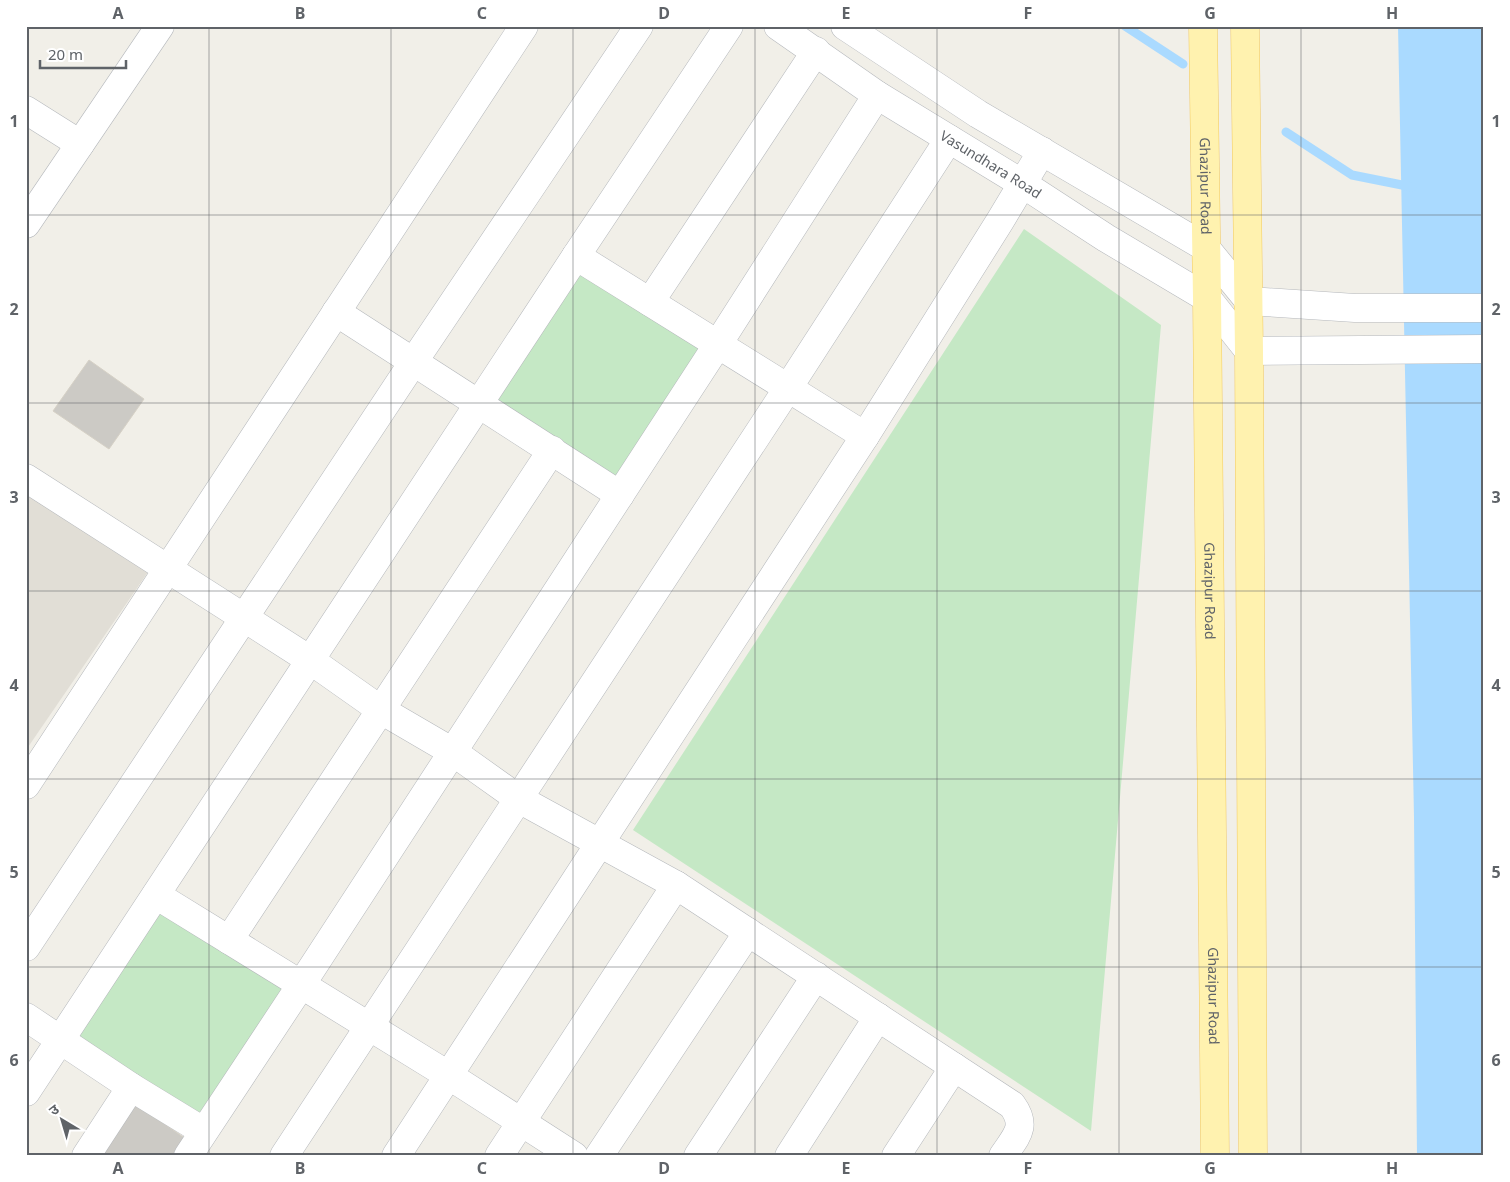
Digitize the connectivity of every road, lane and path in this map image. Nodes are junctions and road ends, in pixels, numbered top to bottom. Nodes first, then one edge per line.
1 (160, 26) edge
2 (639, 26) edge
3 (730, 26) edge
4 (778, 26) edge
5 (845, 26) edge
6 (1203, 26) edge
7 (1245, 26) edge
8 (519, 28) edge
9 (816, 51) junction
10 (877, 95) junction
11 (26, 110) edge
12 (949, 139) junction
13 (80, 144) junction
14 (1042, 151) junction
15 (1023, 184) junction
16 (26, 224) edge
17 (1205, 247) junction
18 (576, 256) junction
19 (1207, 298) junction
20 (1248, 301) junction
21 (650, 302) junction
22 (1484, 308) edge
23 (336, 312) junction
24 (718, 344) junction
25 (1484, 349) edge
26 (1249, 351) junction
27 (414, 361) junction
28 (788, 388) junction
29 (479, 404) junction
30 (865, 436) junction
31 (552, 450) junction
32 (26, 478) edge
33 (620, 494) junction
34 (168, 569) junction
35 (243, 618) junction
36 (310, 660) junction
37 (381, 710) junction
38 (452, 752) junction
39 (26, 785) edge
40 (519, 799) junction
41 (599, 844) junction
42 (676, 885) junction
43 (156, 895) junction
44 (748, 932) junction
45 (229, 940) junction
46 (26, 947) edge
47 (816, 976) junction
48 (301, 985) junction
49 (26, 1017) edge
50 (878, 1017) junction
51 (369, 1027) junction
52 (60, 1040) junction
53 (954, 1067) junction
54 (448, 1076) junction
55 (131, 1087) junction
56 (26, 1092) edge
57 (521, 1122) junction
58 (204, 1131) junction
59 (1210, 1154) edge
60 (86, 1156) edge
61 (188, 1156) edge
62 (284, 1156) edge
63 (396, 1156) edge
64 (499, 1156) edge
65 (574, 1156) edge
66 (599, 1156) edge
67 (698, 1156) edge
68 (789, 1156) edge
69 (896, 1156) edge
70 (1003, 1156) edge
71 (1253, 1156) edge

1 - 13 street
2 - 27 street
3 - 18 street
4 - 9 street, Vasundhara Road
5 - 14 street
6 - 17 main road, Ghazipur Road
7 - 20 main road
8 - 23 street
9 - 10 street, Vasundhara Road
9 - 21 street
10 - 12 street, Vasundhara Road
10 - 24 street
11 - 13 street
12 - 15 street, Vasundhara Road
12 - 28 street
13 - 16 street
14 - 15 street
14 - 17 street
15 - 19 street, Vasundhara Road
15 - 30 street
17 - 19 main road, Ghazipur Road
17 - 20 street
18 - 21 street
18 - 29 street
19 - 26 street
19 - 59 main road, Ghazipur Road
20 - 22 street
20 - 26 main road
21 - 24 street
23 - 27 street
23 - 34 street
24 - 28 street
24 - 33 street
25 - 26 street
26 - 71 main road
27 - 29 street
27 - 35 street
28 - 30 street
28 - 40 street
29 - 31 street
29 - 36 street
30 - 41 street
31 - 33 street
31 - 37 street
32 - 34 street
33 - 38 street
34 - 35 street
34 - 39 street
35 - 36 street
35 - 46 street
36 - 37 street
36 - 43 street
37 - 38 street
37 - 45 street
38 - 40 street
38 - 48 street
40 - 41 street
40 - 51 street
41 - 42 street
41 - 54 street
42 - 44 street
42 - 57 street
43 - 45 street
43 - 52 street
44 - 47 street
44 - 66 street
45 - 48 street
47 - 50 street
47 - 67 street
48 - 51 street
48 - 58 street
49 - 52 street
50 - 53 street
50 - 68 street
51 - 54 street
51 - 62 street
52 - 55 street
52 - 56 street
53 - 69 street
53 - 70 street
54 - 57 street
54 - 63 street
55 - 58 street
55 - 60 street
57 - 64 street
57 - 65 street
58 - 61 street

